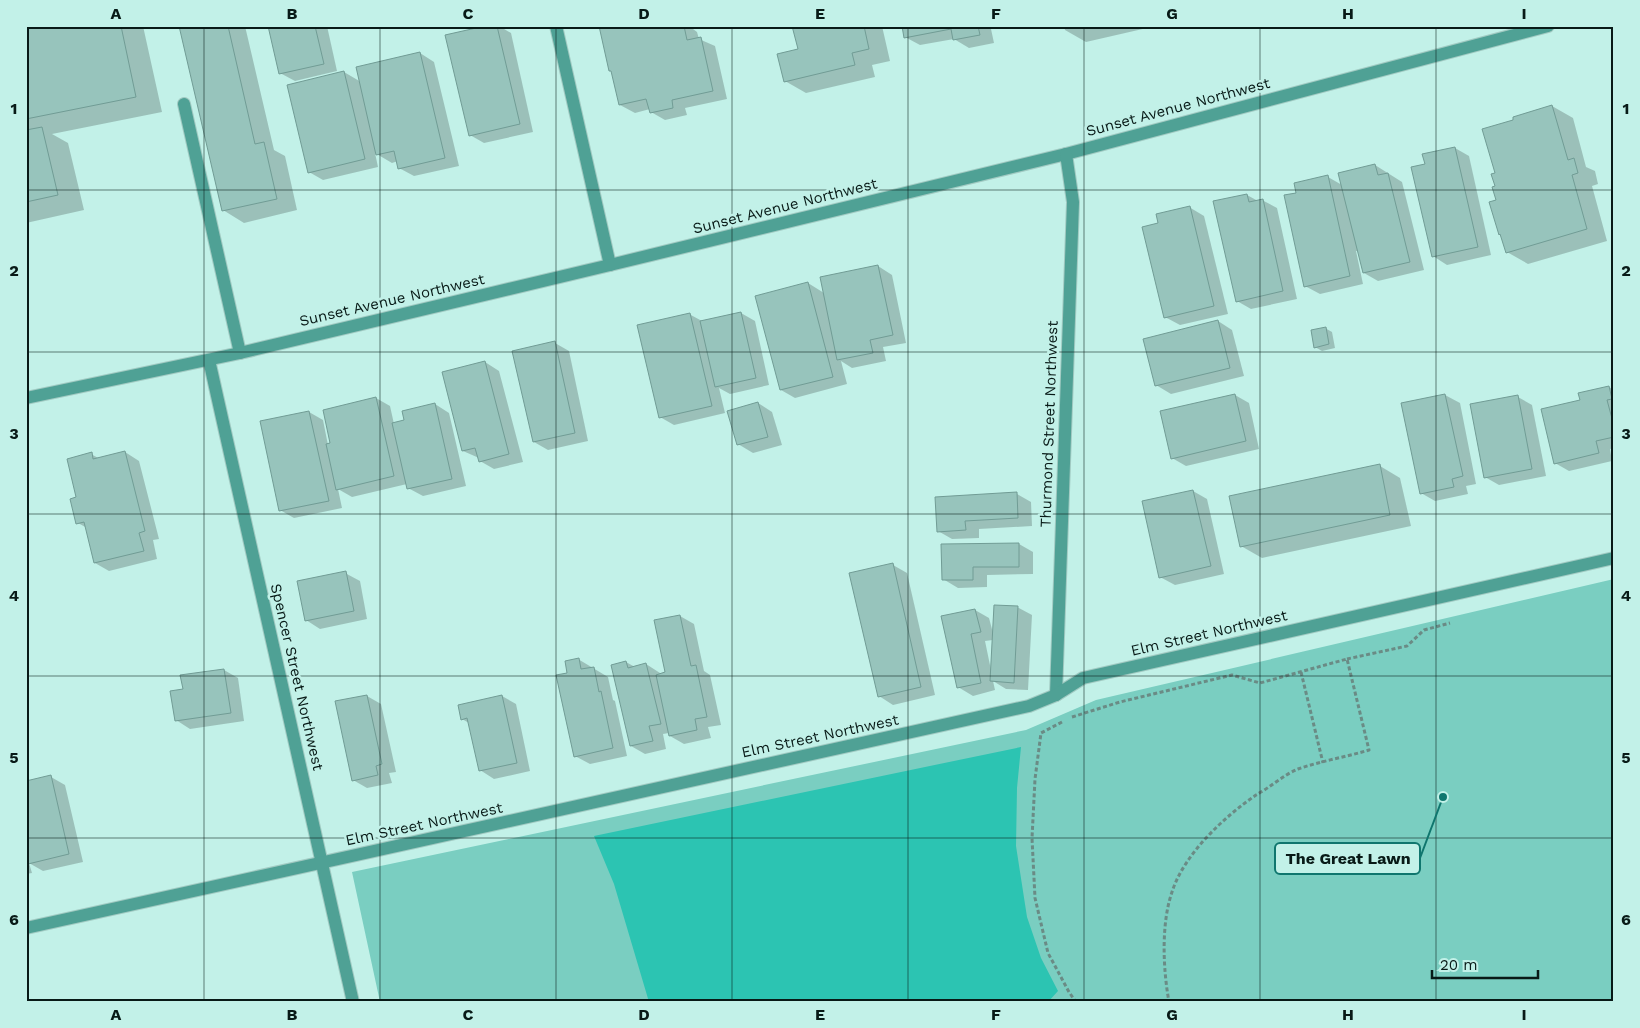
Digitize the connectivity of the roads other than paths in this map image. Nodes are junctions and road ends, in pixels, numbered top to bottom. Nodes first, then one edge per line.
1 (556, 26) edge
2 (1548, 26) edge
3 (184, 104) dead end
4 (1066, 154) junction
5 (610, 265) junction
6 (240, 353) junction
7 (209, 360) junction
8 (26, 398) edge
9 (1614, 558) edge
10 (1056, 695) junction
11 (322, 863) junction
12 (26, 928) edge
13 (353, 1002) edge

1 - 5 street
2 - 4 street, Sunset Avenue Northwest
3 - 6 street
4 - 5 street, Sunset Avenue Northwest
4 - 10 street, Thurmond Street Northwest
5 - 6 street, Sunset Avenue Northwest
6 - 7 street, Sunset Avenue Northwest
7 - 8 street, Sunset Avenue Northwest
7 - 11 street, Spencer Street Northwest
9 - 10 street, Elm Street Northwest
10 - 11 street, Elm Street Northwest
11 - 12 street, Elm Street Northwest
11 - 13 street, Spencer Street Northwest

